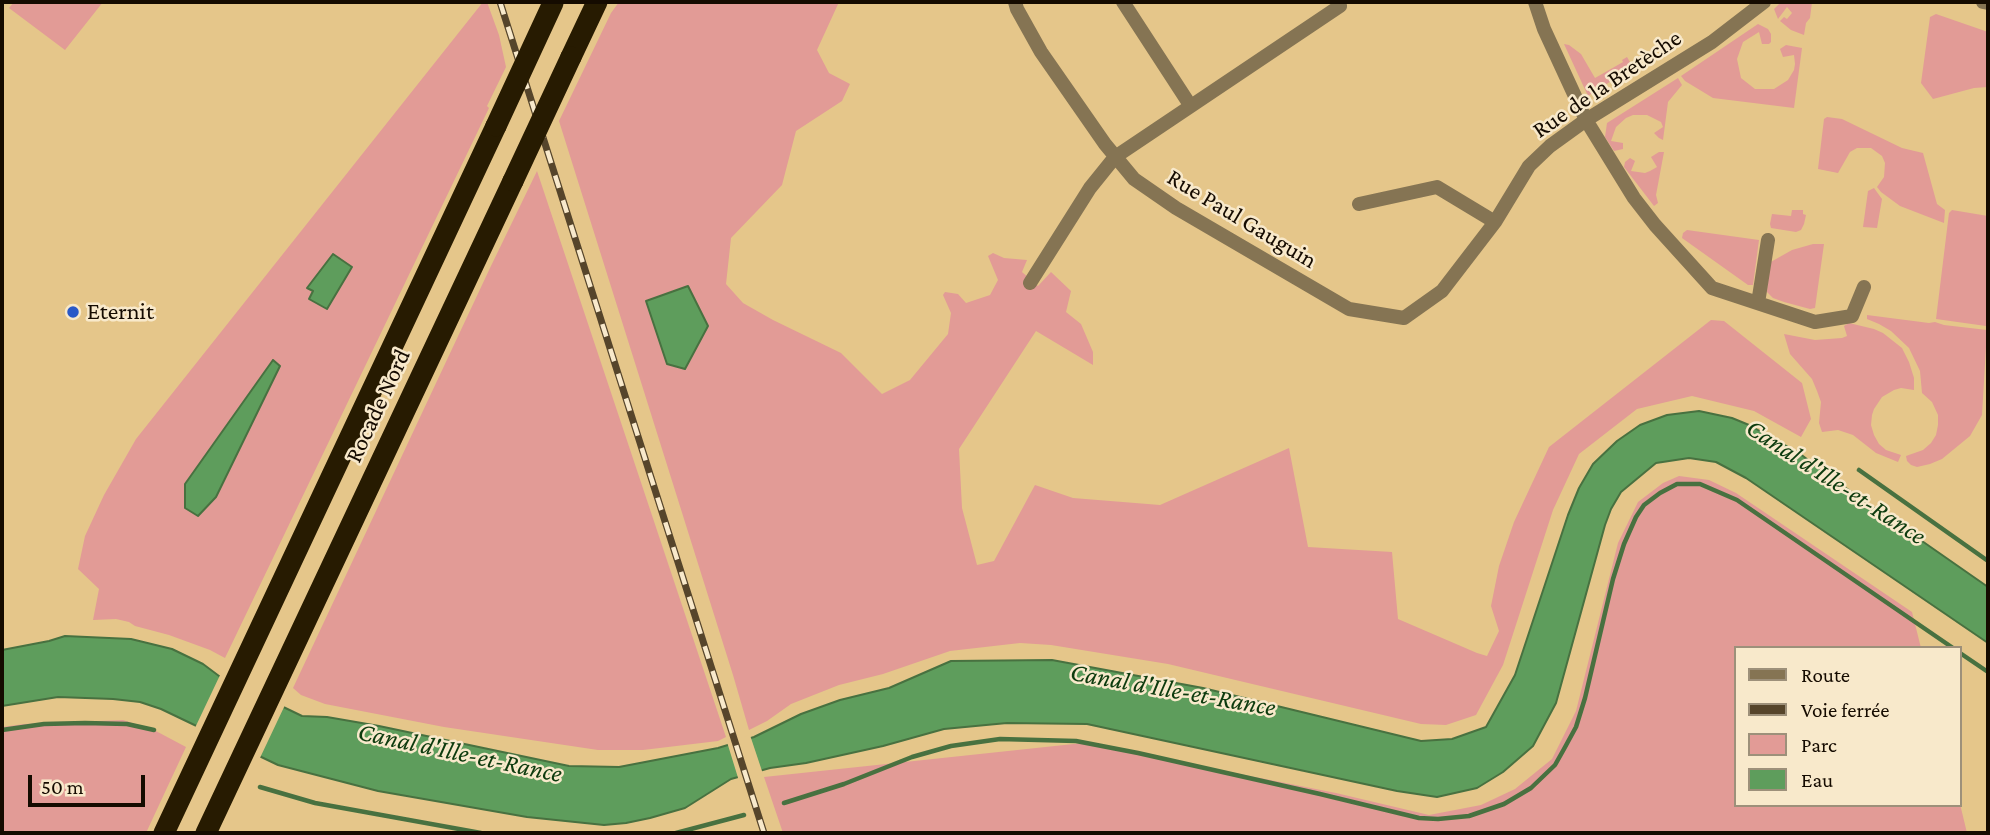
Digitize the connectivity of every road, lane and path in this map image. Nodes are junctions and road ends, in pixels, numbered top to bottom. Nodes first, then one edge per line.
1 (554, 2) edge
2 (597, 2) edge
3 (1015, 2) edge
4 (1123, 2) edge
5 (1339, 2) edge
6 (1535, 2) edge
7 (1764, 2) edge
8 (1190, 105) junction
9 (1586, 120) junction
10 (1115, 157) junction
11 (1359, 204) dead end
12 (1495, 222) junction
13 (1768, 240) dead end
14 (1030, 283) dead end
15 (1864, 287) dead end
16 (1758, 303) junction
17 (164, 833) edge
18 (206, 833) edge

1 - 17 highway, Rocade Nord, bridge
2 - 18 highway, Rocade Nord, bridge
3 - 10 street, Rue Paul Gauguin
4 - 8 street
5 - 8 street
6 - 9 street
7 - 9 street, Rue de la Bretèche
8 - 10 street
9 - 12 street, Rue de la Bretèche
9 - 16 street
10 - 12 street, Rue Paul Gauguin
10 - 14 street
11 - 12 street
13 - 16 street
15 - 16 street

